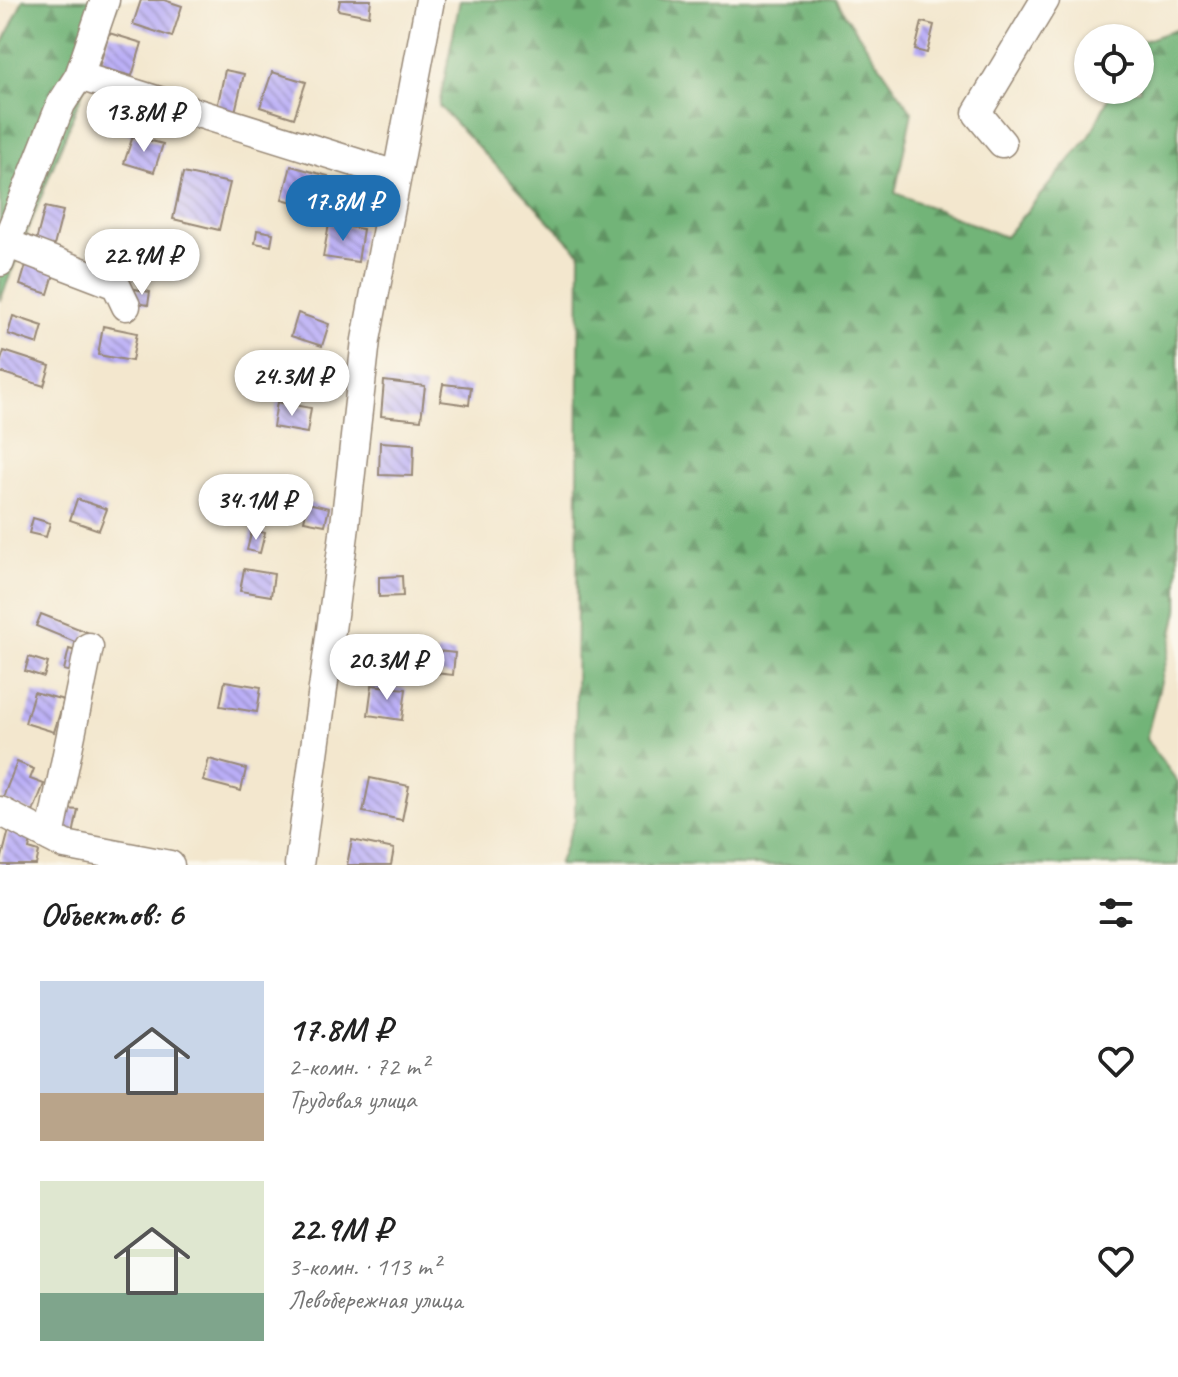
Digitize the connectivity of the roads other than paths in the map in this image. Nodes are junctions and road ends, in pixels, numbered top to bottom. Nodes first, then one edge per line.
1 (105, 0) edge
2 (430, 0) edge
3 (1045, 0) edge
4 (79, 76) junction
5 (1002, 143) dead end
6 (396, 175) junction
7 (3, 253) edge
8 (126, 306) dead end
9 (89, 647) dead end
10 (0, 811) edge
11 (50, 837) junction
12 (170, 865) edge
13 (299, 865) edge

1 - 4 street
2 - 6 street
3 - 5 street
4 - 6 street
4 - 7 street
6 - 13 street
7 - 8 street
9 - 11 street
10 - 11 street
11 - 12 street

